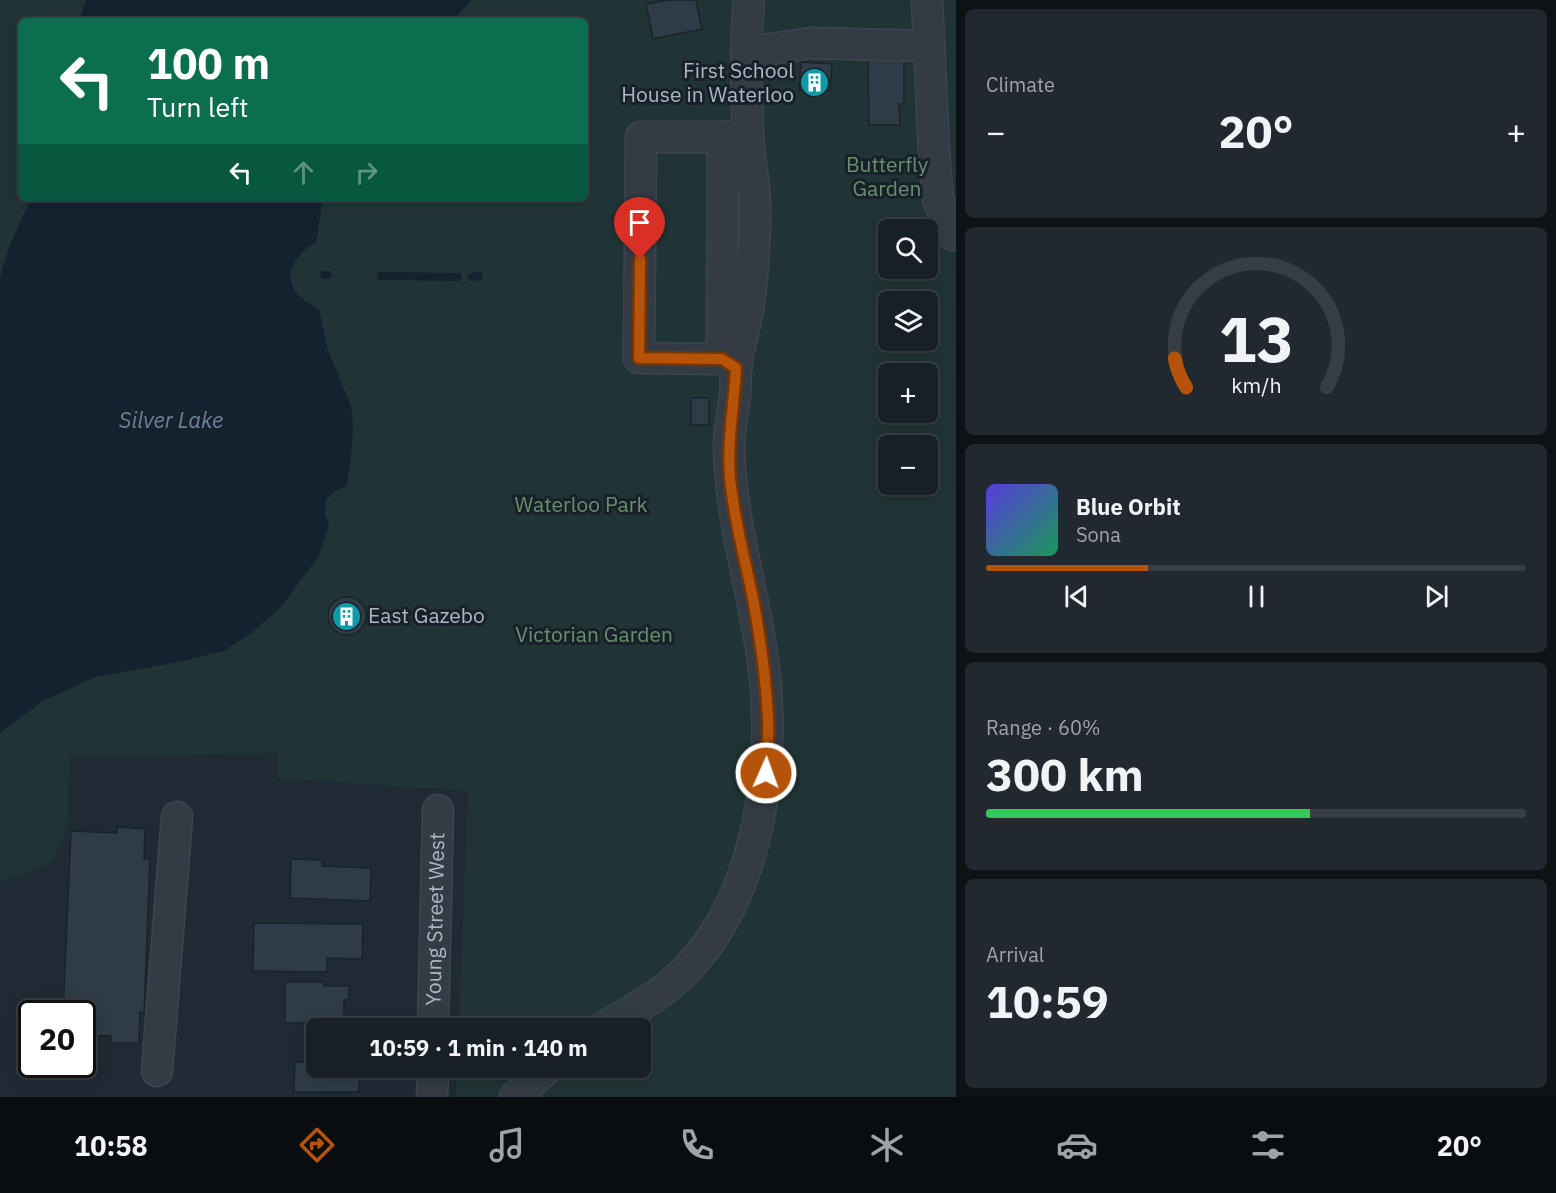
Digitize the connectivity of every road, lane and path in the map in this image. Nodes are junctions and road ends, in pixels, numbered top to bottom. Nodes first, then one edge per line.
1 (749, 0) edge
2 (927, 0) edge
3 (929, 46) junction
4 (746, 53) junction
5 (736, 136) junction
6 (956, 235) edge
7 (729, 364) junction
8 (438, 810) dead end
9 (177, 817) dead end
10 (434, 1018) edge
11 (618, 1018) edge
12 (157, 1071) dead end
13 (433, 1078) edge
14 (536, 1078) edge
15 (432, 1097) edge
16 (515, 1097) edge

1 - 4 street
2 - 3 street
3 - 4 street
3 - 6 street
4 - 5 street
5 - 7 street
5 - 7 street
7 - 11 street
8 - 10 street, Young Street West
9 - 12 street
13 - 15 street
14 - 16 street

